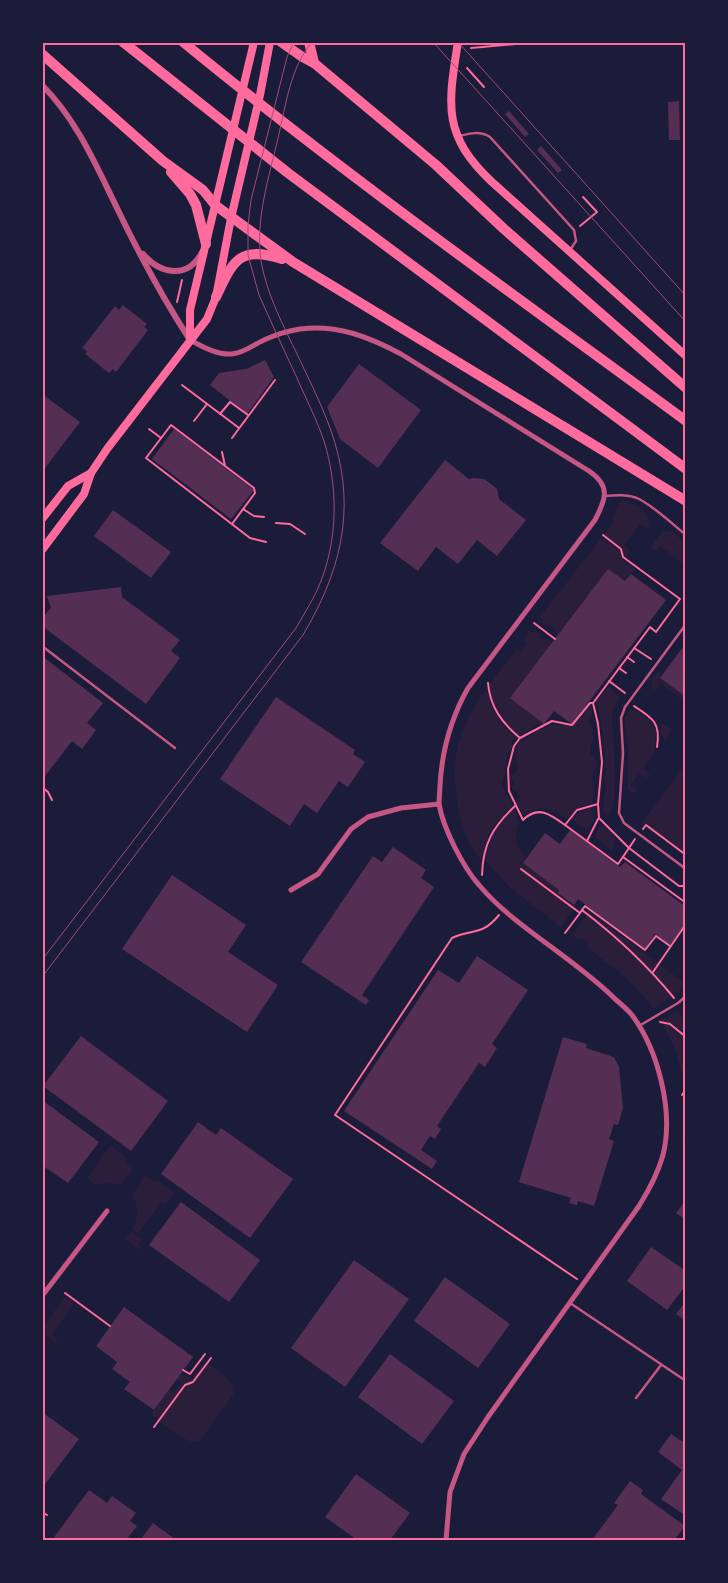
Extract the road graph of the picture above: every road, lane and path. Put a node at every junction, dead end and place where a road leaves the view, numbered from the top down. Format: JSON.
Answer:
{"nodes":[{"id":1,"x":123,"y":42,"type":"edge"},
{"id":2,"x":183,"y":42,"type":"edge"},
{"id":3,"x":254,"y":42,"type":"edge"},
{"id":4,"x":270,"y":42,"type":"edge"},
{"id":5,"x":281,"y":42,"type":"edge"},
{"id":6,"x":308,"y":42,"type":"edge"},
{"id":7,"x":458,"y":42,"type":"edge"},
{"id":8,"x":537,"y":42,"type":"edge"},
{"id":9,"x":470,"y":48,"type":"dead end"},
{"id":10,"x":42,"y":54,"type":"edge"},
{"id":11,"x":314,"y":63,"type":"junction"},
{"id":12,"x":467,"y":68,"type":"dead end"},
{"id":13,"x":42,"y":85,"type":"edge"},
{"id":14,"x":484,"y":87,"type":"dead end"},
{"id":15,"x":458,"y":136,"type":"junction"},
{"id":16,"x":163,"y":161,"type":"junction"},
{"id":17,"x":583,"y":197,"type":"dead end"},
{"id":18,"x":215,"y":205,"type":"junction"},
{"id":19,"x":231,"y":218,"type":"junction"},
{"id":20,"x":574,"y":230,"type":"junction"},
{"id":21,"x":134,"y":242,"type":"junction"},
{"id":22,"x":206,"y":244,"type":"junction"},
{"id":23,"x":569,"y":251,"type":"junction"},
{"id":24,"x":293,"y":262,"type":"junction"},
{"id":25,"x":183,"y":276,"type":"dead end"},
{"id":26,"x":216,"y":297,"type":"junction"},
{"id":27,"x":177,"y":303,"type":"dead end"},
{"id":28,"x":190,"y":340,"type":"junction"},
{"id":29,"x":686,"y":356,"type":"edge"},
{"id":30,"x":276,"y":380,"type":"dead end"},
{"id":31,"x":182,"y":385,"type":"dead end"},
{"id":32,"x":686,"y":388,"type":"edge"},
{"id":33,"x":207,"y":404,"type":"junction"},
{"id":34,"x":220,"y":414,"type":"junction"},
{"id":35,"x":248,"y":416,"type":"junction"},
{"id":36,"x":194,"y":420,"type":"dead end"},
{"id":37,"x":686,"y":421,"type":"edge"},
{"id":38,"x":239,"y":428,"type":"junction"},
{"id":39,"x":149,"y":429,"type":"dead end"},
{"id":40,"x":161,"y":438,"type":"junction"},
{"id":41,"x":232,"y":438,"type":"dead end"},
{"id":42,"x":222,"y":452,"type":"dead end"},
{"id":43,"x":225,"y":466,"type":"junction"},
{"id":44,"x":686,"y":469,"type":"edge"},
{"id":45,"x":91,"y":473,"type":"junction"},
{"id":46,"x":604,"y":496,"type":"junction"},
{"id":47,"x":686,"y":500,"type":"edge"},
{"id":48,"x":243,"y":509,"type":"junction"},
{"id":49,"x":264,"y":517,"type":"dead end"},
{"id":50,"x":42,"y":519,"type":"edge"},
{"id":51,"x":276,"y":523,"type":"dead end"},
{"id":52,"x":232,"y":524,"type":"junction"},
{"id":53,"x":305,"y":534,"type":"dead end"},
{"id":54,"x":603,"y":535,"type":"dead end"},
{"id":55,"x":686,"y":535,"type":"edge"},
{"id":56,"x":266,"y":542,"type":"dead end"},
{"id":57,"x":42,"y":550,"type":"edge"},
{"id":58,"x":534,"y":624,"type":"dead end"},
{"id":59,"x":686,"y":624,"type":"edge"},
{"id":60,"x":555,"y":639,"type":"dead end"},
{"id":61,"x":42,"y":646,"type":"edge"},
{"id":62,"x":627,"y":657,"type":"junction"},
{"id":63,"x":634,"y":662,"type":"dead end"},
{"id":64,"x":619,"y":668,"type":"junction"},
{"id":65,"x":626,"y":673,"type":"dead end"},
{"id":66,"x":609,"y":681,"type":"junction"},
{"id":67,"x":488,"y":683,"type":"dead end"},
{"id":68,"x":632,"y":698,"type":"junction"},
{"id":69,"x":593,"y":702,"type":"junction"},
{"id":70,"x":520,"y":738,"type":"junction"},
{"id":71,"x":657,"y":747,"type":"dead end"},
{"id":72,"x":175,"y":748,"type":"dead end"},
{"id":73,"x":42,"y":788,"type":"edge"},
{"id":74,"x":52,"y":800,"type":"dead end"},
{"id":75,"x":439,"y":804,"type":"junction"},
{"id":76,"x":598,"y":804,"type":"junction"},
{"id":77,"x":515,"y":806,"type":"junction"},
{"id":78,"x":599,"y":818,"type":"junction"},
{"id":79,"x":565,"y":825,"type":"junction"},
{"id":80,"x":639,"y":834,"type":"junction"},
{"id":81,"x":588,"y":842,"type":"junction"},
{"id":82,"x":629,"y":848,"type":"junction"},
{"id":83,"x":686,"y":855,"type":"edge"},
{"id":84,"x":623,"y":856,"type":"junction"},
{"id":85,"x":521,"y":869,"type":"dead end"},
{"id":86,"x":686,"y":869,"type":"edge"},
{"id":87,"x":686,"y":886,"type":"edge"},
{"id":88,"x":481,"y":887,"type":"junction"},
{"id":89,"x":291,"y":890,"type":"dead end"},
{"id":90,"x":686,"y":903,"type":"edge"},
{"id":91,"x":503,"y":910,"type":"junction"},
{"id":92,"x":581,"y":911,"type":"junction"},
{"id":93,"x":686,"y":924,"type":"edge"},
{"id":94,"x":565,"y":933,"type":"dead end"},
{"id":95,"x":670,"y":946,"type":"junction"},
{"id":96,"x":652,"y":972,"type":"junction"},
{"id":97,"x":686,"y":996,"type":"edge"},
{"id":98,"x":678,"y":1003,"type":"junction"},
{"id":99,"x":658,"y":1021,"type":"dead end"},
{"id":100,"x":638,"y":1026,"type":"junction"},
{"id":101,"x":686,"y":1037,"type":"edge"},
{"id":102,"x":686,"y":1089,"type":"edge"},
{"id":103,"x":682,"y":1094,"type":"dead end"},
{"id":104,"x":107,"y":1211,"type":"dead end"},
{"id":105,"x":584,"y":1284,"type":"junction"},
{"id":106,"x":65,"y":1293,"type":"dead end"},
{"id":107,"x":42,"y":1296,"type":"edge"},
{"id":108,"x":570,"y":1303,"type":"junction"},
{"id":109,"x":110,"y":1326,"type":"dead end"},
{"id":110,"x":205,"y":1354,"type":"dead end"},
{"id":111,"x":211,"y":1358,"type":"dead end"},
{"id":112,"x":661,"y":1365,"type":"junction"},
{"id":113,"x":184,"y":1370,"type":"dead end"},
{"id":114,"x":686,"y":1381,"type":"edge"},
{"id":115,"x":636,"y":1398,"type":"dead end"},
{"id":116,"x":154,"y":1427,"type":"dead end"},
{"id":117,"x":42,"y":1512,"type":"edge"},
{"id":118,"x":47,"y":1515,"type":"dead end"},
{"id":119,"x":446,"y":1540,"type":"edge"}],
"edges":[{"from":1,"to":44,"type":"highway"},
{"from":2,"to":37,"type":"highway"},
{"from":3,"to":18,"type":"main road"},
{"from":4,"to":19,"type":"main road"},
{"from":5,"to":11,"type":"highway"},
{"from":6,"to":11,"type":"highway"},
{"from":7,"to":15,"type":"main road"},
{"from":8,"to":9,"type":"path"},
{"from":10,"to":16,"type":"highway"},
{"from":11,"to":32,"type":"highway"},
{"from":12,"to":14,"type":"path"},
{"from":13,"to":21,"type":"street"},
{"from":15,"to":20,"type":"lane"},
{"from":15,"to":23,"type":"main road"},
{"from":16,"to":18,"type":"highway"},
{"from":16,"to":22,"type":"highway"},
{"from":17,"to":20,"type":"path"},
{"from":18,"to":19,"type":"highway"},
{"from":18,"to":22,"type":"main road"},
{"from":19,"to":24,"type":"highway"},
{"from":19,"to":26,"type":"main road"},
{"from":20,"to":23,"type":"lane"},
{"from":21,"to":22,"type":"street"},
{"from":21,"to":28,"type":"street"},
{"from":22,"to":28,"type":"main road"},
{"from":23,"to":29,"type":"main road"},
{"from":24,"to":26,"type":"highway"},
{"from":24,"to":47,"type":"highway"},
{"from":25,"to":27,"type":"path"},
{"from":26,"to":28,"type":"main road"},
{"from":28,"to":45,"type":"main road"},
{"from":28,"to":46,"type":"street"},
{"from":30,"to":35,"type":"path"},
{"from":31,"to":33,"type":"path"},
{"from":33,"to":34,"type":"path"},
{"from":33,"to":36,"type":"path"},
{"from":34,"to":35,"type":"path"},
{"from":34,"to":38,"type":"path"},
{"from":35,"to":38,"type":"path"},
{"from":38,"to":41,"type":"path"},
{"from":39,"to":40,"type":"path"},
{"from":40,"to":43,"type":"path"},
{"from":40,"to":52,"type":"path"},
{"from":42,"to":43,"type":"path"},
{"from":43,"to":48,"type":"path"},
{"from":45,"to":50,"type":"main road"},
{"from":45,"to":57,"type":"main road"},
{"from":46,"to":55,"type":"lane"},
{"from":46,"to":75,"type":"street"},
{"from":48,"to":49,"type":"path"},
{"from":48,"to":52,"type":"path"},
{"from":51,"to":53,"type":"path"},
{"from":52,"to":56,"type":"path"},
{"from":54,"to":62,"type":"path"},
{"from":58,"to":60,"type":"path"},
{"from":59,"to":68,"type":"lane"},
{"from":61,"to":72,"type":"lane"},
{"from":62,"to":63,"type":"path"},
{"from":62,"to":64,"type":"path"},
{"from":64,"to":65,"type":"path"},
{"from":64,"to":66,"type":"path"},
{"from":66,"to":68,"type":"path"},
{"from":66,"to":69,"type":"path"},
{"from":67,"to":70,"type":"path"},
{"from":68,"to":71,"type":"path"},
{"from":68,"to":80,"type":"lane"},
{"from":69,"to":70,"type":"path"},
{"from":69,"to":76,"type":"path"},
{"from":70,"to":77,"type":"path"},
{"from":73,"to":74,"type":"path"},
{"from":75,"to":88,"type":"street"},
{"from":75,"to":89,"type":"street"},
{"from":76,"to":78,"type":"path"},
{"from":76,"to":79,"type":"path"},
{"from":77,"to":79,"type":"path"},
{"from":77,"to":88,"type":"path"},
{"from":78,"to":81,"type":"path"},
{"from":78,"to":82,"type":"path"},
{"from":79,"to":81,"type":"path"},
{"from":80,"to":82,"type":"path"},
{"from":80,"to":83,"type":"path"},
{"from":80,"to":86,"type":"lane"},
{"from":81,"to":84,"type":"path"},
{"from":82,"to":84,"type":"path"},
{"from":82,"to":87,"type":"path"},
{"from":84,"to":90,"type":"path"},
{"from":85,"to":92,"type":"path"},
{"from":88,"to":91,"type":"street"},
{"from":91,"to":100,"type":"street"},
{"from":91,"to":105,"type":"path"},
{"from":92,"to":94,"type":"path"},
{"from":92,"to":95,"type":"path"},
{"from":92,"to":96,"type":"path"},
{"from":93,"to":95,"type":"path"},
{"from":95,"to":96,"type":"path"},
{"from":96,"to":98,"type":"path"},
{"from":97,"to":98,"type":"lane"},
{"from":98,"to":100,"type":"lane"},
{"from":99,"to":101,"type":"path"},
{"from":100,"to":105,"type":"street"},
{"from":102,"to":103,"type":"path"},
{"from":104,"to":107,"type":"street"},
{"from":105,"to":108,"type":"street"},
{"from":106,"to":109,"type":"path"},
{"from":108,"to":112,"type":"lane"},
{"from":108,"to":119,"type":"street"},
{"from":110,"to":113,"type":"path"},
{"from":111,"to":116,"type":"path"},
{"from":112,"to":114,"type":"lane"},
{"from":112,"to":115,"type":"lane"},
{"from":117,"to":118,"type":"path"}]}
